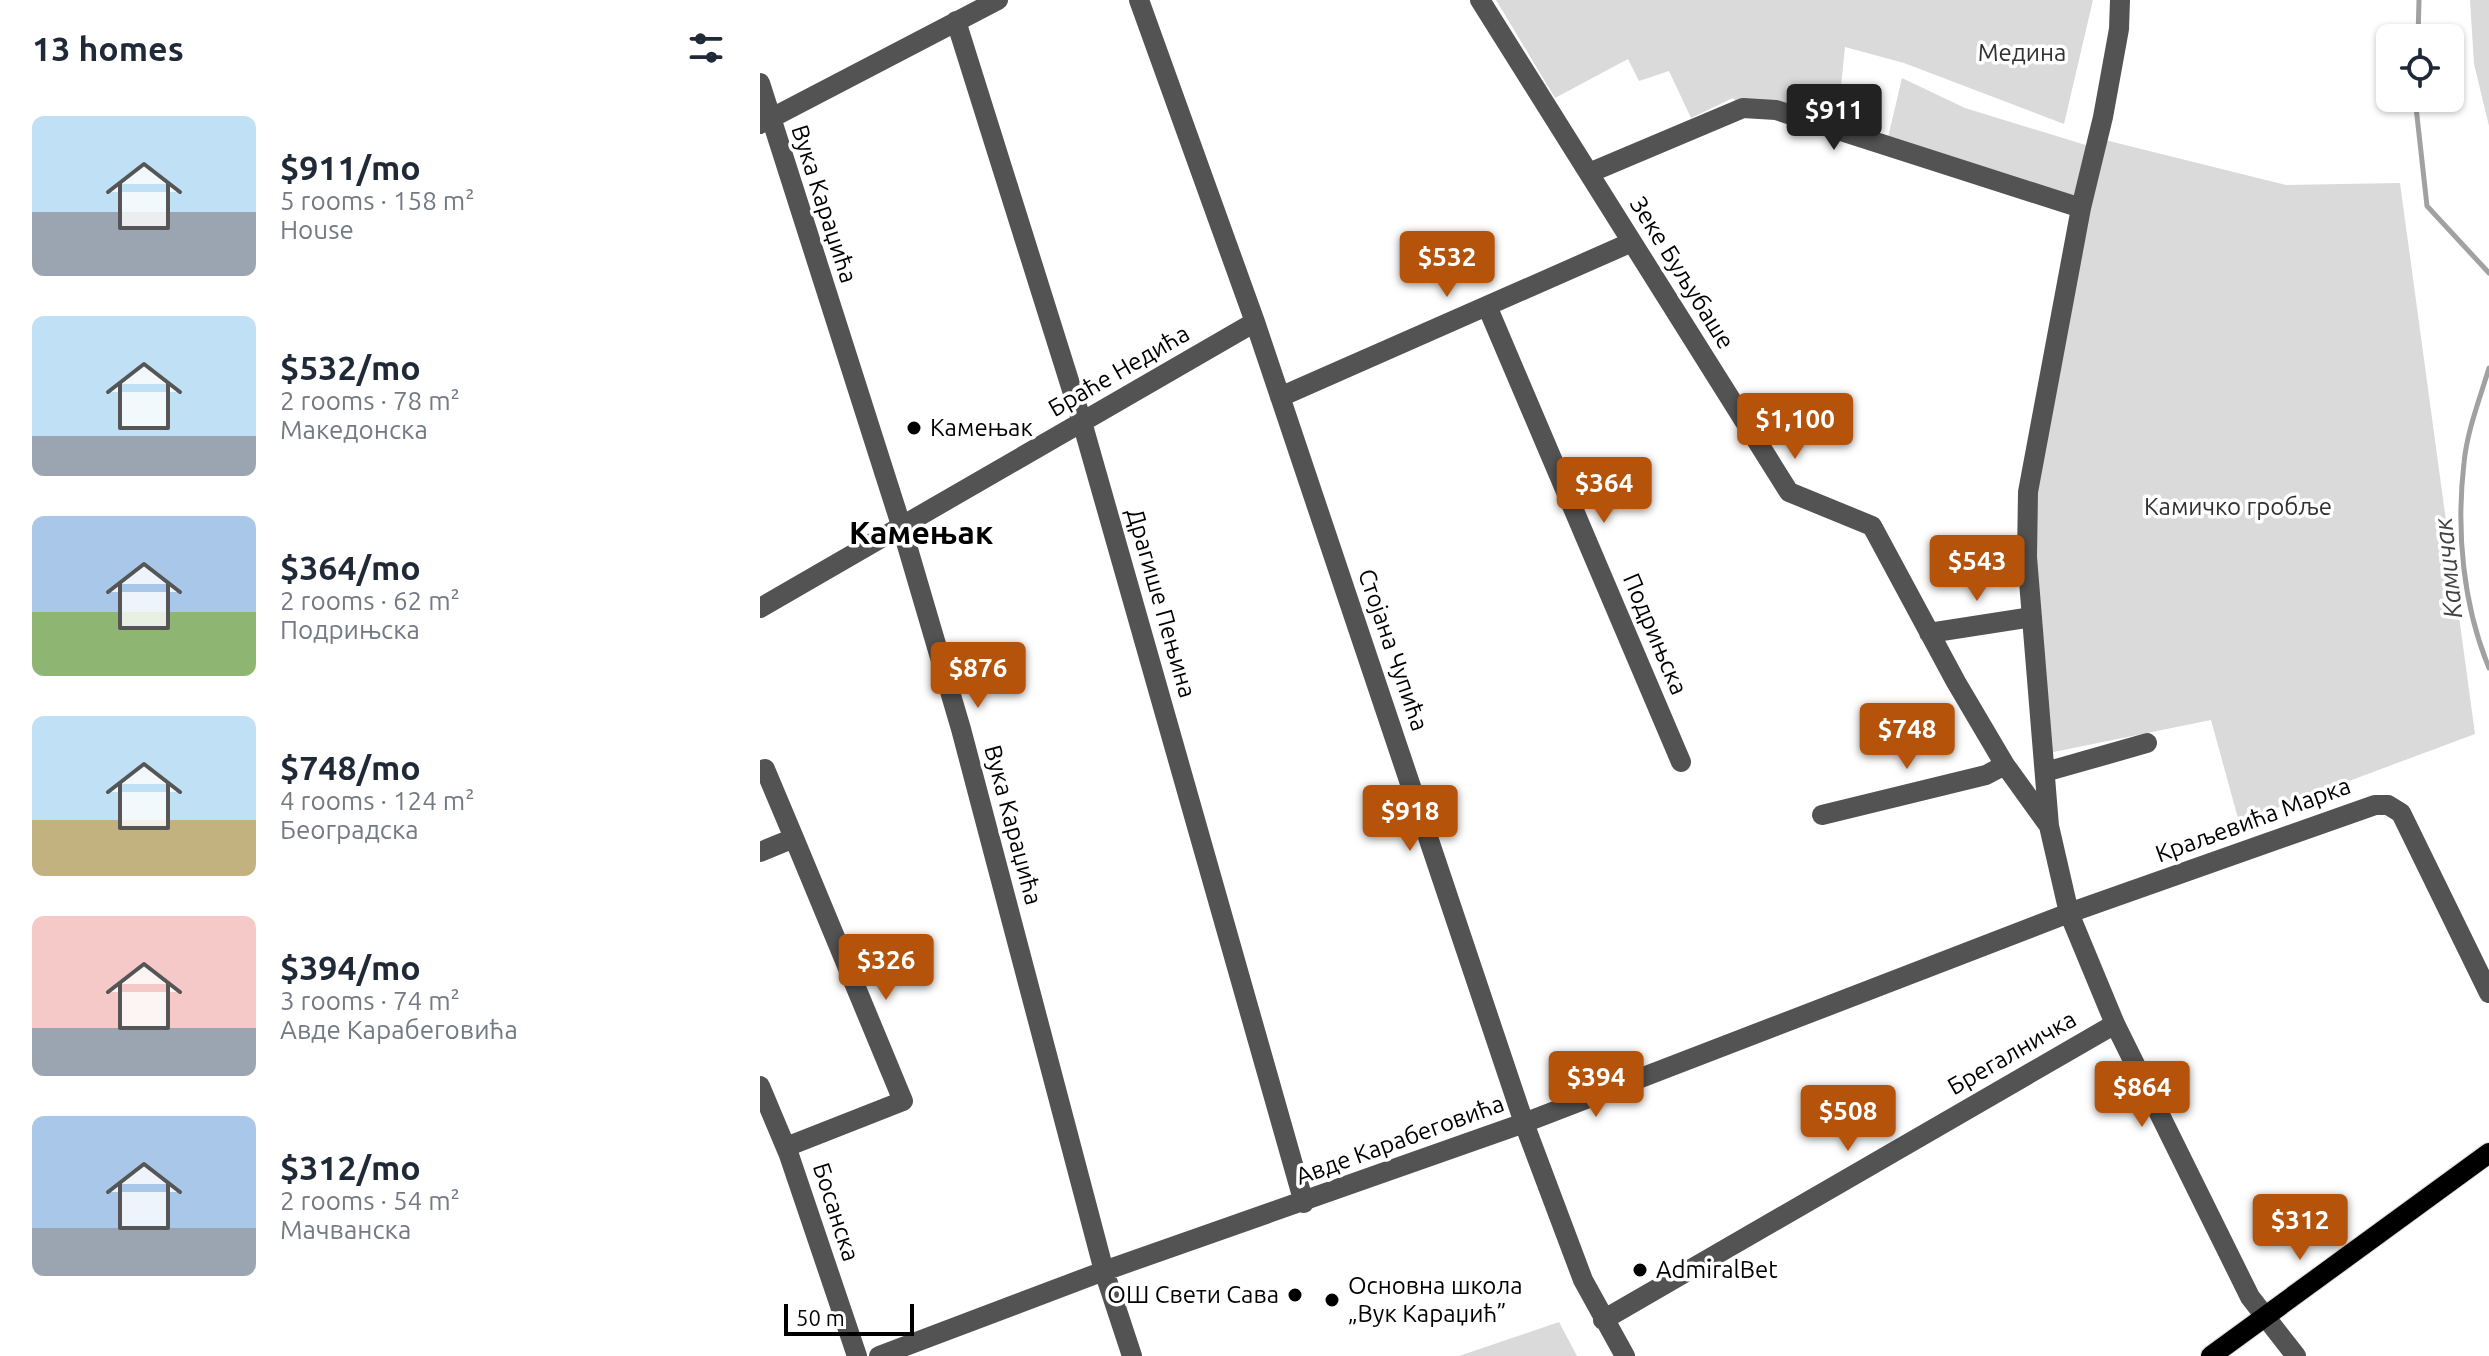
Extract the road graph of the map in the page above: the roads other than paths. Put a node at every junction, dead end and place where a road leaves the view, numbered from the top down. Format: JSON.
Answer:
{"nodes":[{"id":1,"x":998,"y":0,"type":"edge"},
{"id":2,"x":1139,"y":0,"type":"edge"},
{"id":3,"x":1480,"y":0,"type":"edge"},
{"id":4,"x":2120,"y":0,"type":"edge"},
{"id":5,"x":956,"y":21,"type":"junction"},
{"id":6,"x":760,"y":83,"type":"edge"},
{"id":7,"x":765,"y":121,"type":"edge"},
{"id":8,"x":1589,"y":173,"type":"junction"},
{"id":9,"x":2081,"y":208,"type":"junction"},
{"id":10,"x":1632,"y":242,"type":"junction"},
{"id":11,"x":1487,"y":306,"type":"junction"},
{"id":12,"x":1255,"y":322,"type":"junction"},
{"id":13,"x":1280,"y":397,"type":"junction"},
{"id":14,"x":1082,"y":422,"type":"junction"},
{"id":15,"x":901,"y":525,"type":"junction"},
{"id":16,"x":760,"y":608,"type":"edge"},
{"id":17,"x":2032,"y":617,"type":"junction"},
{"id":18,"x":1929,"y":633,"type":"junction"},
{"id":19,"x":2147,"y":743,"type":"dead end"},
{"id":20,"x":1681,"y":762,"type":"dead end"},
{"id":21,"x":2005,"y":765,"type":"junction"},
{"id":22,"x":765,"y":769,"type":"dead end"},
{"id":23,"x":2045,"y":772,"type":"junction"},
{"id":24,"x":1822,"y":815,"type":"dead end"},
{"id":25,"x":2049,"y":826,"type":"junction"},
{"id":26,"x":794,"y":838,"type":"junction"},
{"id":27,"x":760,"y":852,"type":"edge"},
{"id":28,"x":2069,"y":913,"type":"junction"},
{"id":29,"x":2489,"y":993,"type":"edge"},
{"id":30,"x":2115,"y":1024,"type":"junction"},
{"id":31,"x":760,"y":1086,"type":"edge"},
{"id":32,"x":1524,"y":1123,"type":"junction"},
{"id":33,"x":786,"y":1147,"type":"junction"},
{"id":34,"x":2489,"y":1153,"type":"edge"},
{"id":35,"x":1304,"y":1203,"type":"junction"},
{"id":36,"x":1104,"y":1271,"type":"junction"},
{"id":37,"x":2265,"y":1315,"type":"junction"},
{"id":38,"x":1603,"y":1320,"type":"junction"},
{"id":39,"x":857,"y":1356,"type":"edge"},
{"id":40,"x":879,"y":1356,"type":"edge"},
{"id":41,"x":1132,"y":1356,"type":"edge"},
{"id":42,"x":1625,"y":1356,"type":"edge"},
{"id":43,"x":2211,"y":1356,"type":"edge"},
{"id":44,"x":2296,"y":1356,"type":"edge"}],
"edges":[{"from":1,"to":5,"type":"street"},
{"from":2,"to":12,"type":"street","name":"Стојана Чупића"},
{"from":3,"to":8,"type":"street","name":"Зеке Буљубаше"},
{"from":4,"to":9,"type":"street"},
{"from":5,"to":7,"type":"street"},
{"from":5,"to":14,"type":"street","name":"Драгише Пењина"},
{"from":6,"to":7,"type":"street","name":"Вука Караџића"},
{"from":7,"to":15,"type":"street","name":"Вука Караџића"},
{"from":8,"to":9,"type":"street"},
{"from":8,"to":10,"type":"street","name":"Зеке Буљубаше"},
{"from":9,"to":17,"type":"street"},
{"from":10,"to":11,"type":"street"},
{"from":10,"to":18,"type":"street","name":"Зеке Буљубаше"},
{"from":11,"to":13,"type":"street"},
{"from":11,"to":20,"type":"street","name":"Подрињска"},
{"from":12,"to":13,"type":"street","name":"Стојана Чупића"},
{"from":12,"to":14,"type":"street","name":"Браће Недића"},
{"from":13,"to":32,"type":"street","name":"Стојана Чупића"},
{"from":14,"to":15,"type":"street","name":"Браће Недића"},
{"from":14,"to":35,"type":"street","name":"Драгише Пењина"},
{"from":15,"to":16,"type":"street","name":"Браће Недића"},
{"from":15,"to":36,"type":"street","name":"Вука Караџића"},
{"from":17,"to":18,"type":"street"},
{"from":17,"to":23,"type":"street"},
{"from":18,"to":21,"type":"street","name":"Зеке Буљубаше"},
{"from":19,"to":23,"type":"street"},
{"from":21,"to":24,"type":"street"},
{"from":21,"to":25,"type":"street","name":"Зеке Буљубаше"},
{"from":22,"to":26,"type":"street"},
{"from":23,"to":25,"type":"street"},
{"from":25,"to":28,"type":"street","name":"Зеке Буљубаше"},
{"from":26,"to":27,"type":"street"},
{"from":26,"to":33,"type":"street"},
{"from":28,"to":29,"type":"street","name":"Краљевића Марка"},
{"from":28,"to":30,"type":"street","name":"Зеке Буљубаше"},
{"from":28,"to":32,"type":"street","name":"Авде Карабеговића"},
{"from":30,"to":37,"type":"street","name":"Зеке Буљубаше"},
{"from":30,"to":38,"type":"street","name":"Брегалничка"},
{"from":31,"to":33,"type":"street","name":"Босанска"},
{"from":32,"to":35,"type":"street","name":"Авде Карабеговића"},
{"from":32,"to":38,"type":"street","name":"Стојана Чупића"},
{"from":33,"to":39,"type":"street","name":"Босанска"},
{"from":34,"to":37,"type":"main road"},
{"from":35,"to":36,"type":"street","name":"Авде Карабеговића"},
{"from":36,"to":40,"type":"street","name":"Авде Карабеговића"},
{"from":36,"to":41,"type":"street","name":"Вука Караџића"},
{"from":37,"to":43,"type":"main road"},
{"from":37,"to":44,"type":"street","name":"Зеке Буљубаше"},
{"from":38,"to":42,"type":"street","name":"Стојана Чупића"}]}
